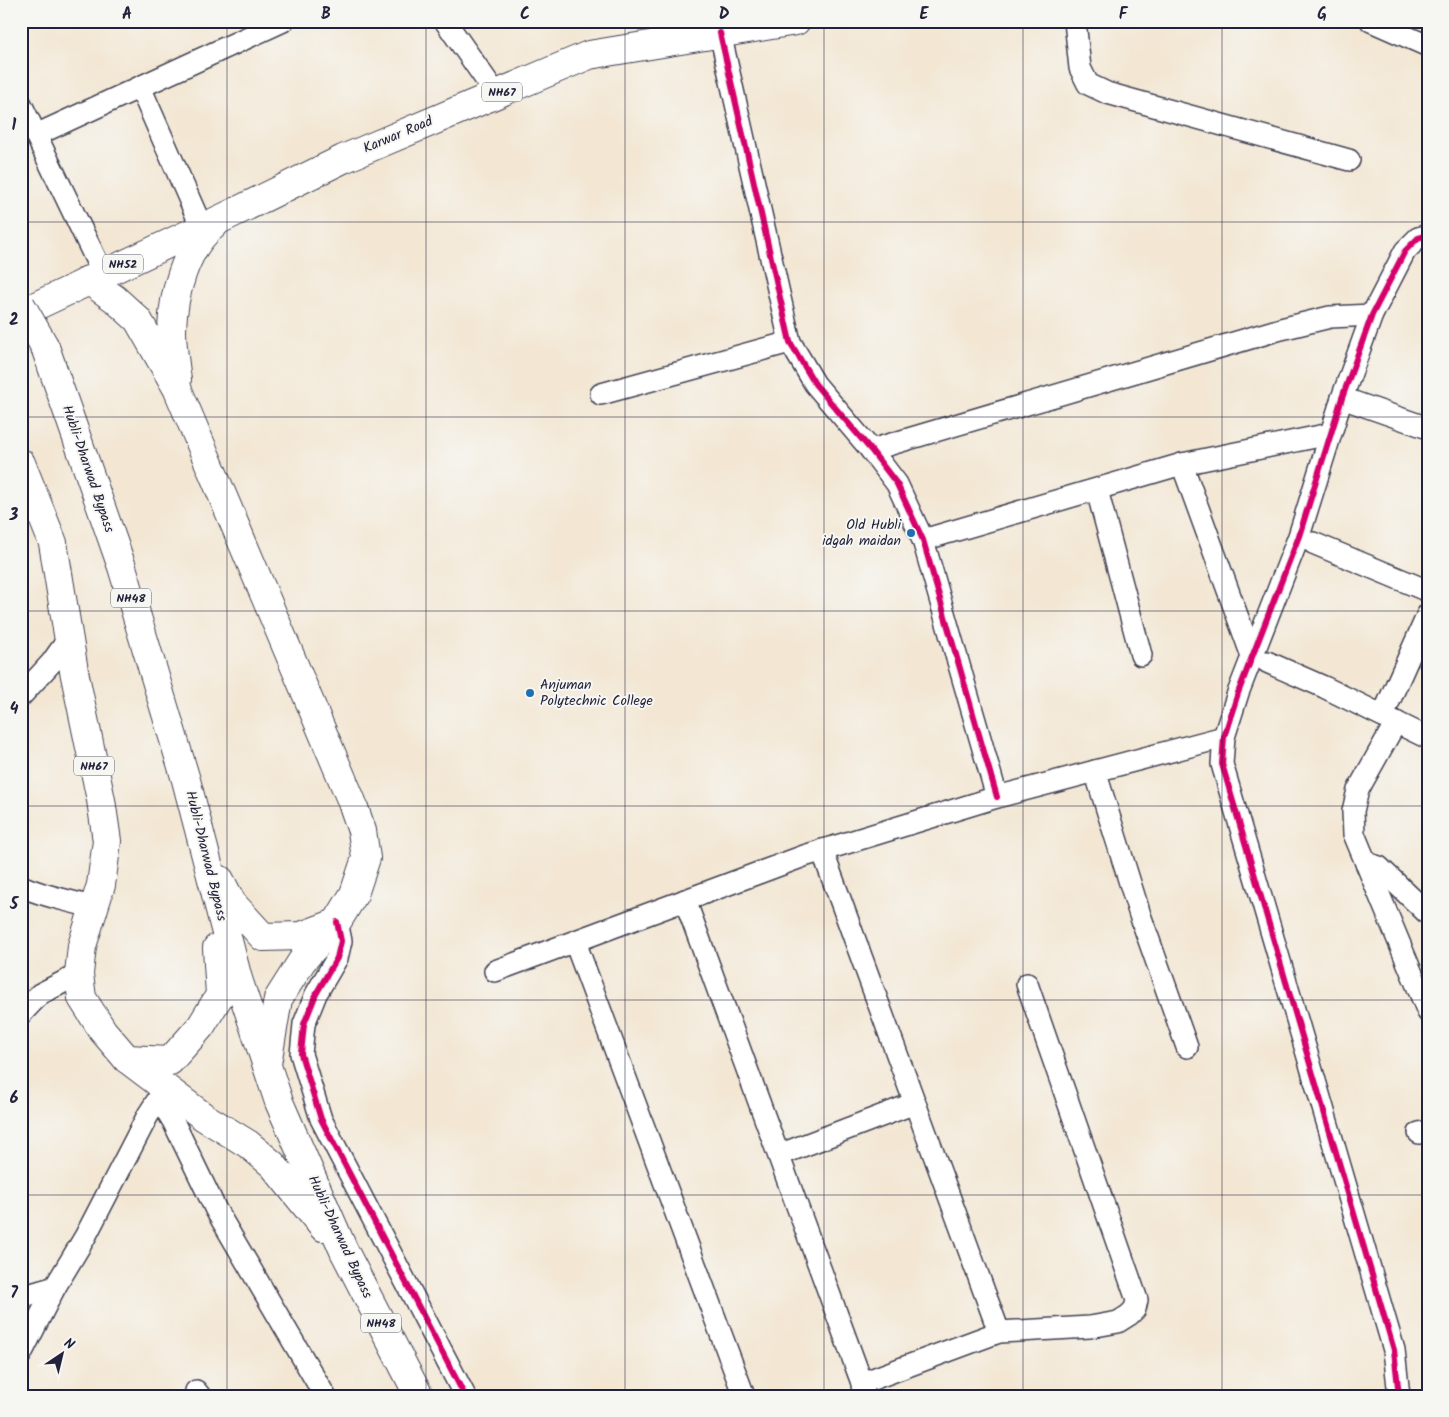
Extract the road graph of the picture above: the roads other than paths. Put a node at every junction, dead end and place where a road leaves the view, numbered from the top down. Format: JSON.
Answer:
{"nodes":[{"id":1,"x":283,"y":21,"type":"edge"},
{"id":2,"x":445,"y":21,"type":"edge"},
{"id":3,"x":796,"y":21,"type":"edge"},
{"id":4,"x":1075,"y":21,"type":"edge"},
{"id":5,"x":1371,"y":21,"type":"edge"},
{"id":6,"x":248,"y":28,"type":"edge"},
{"id":7,"x":720,"y":33,"type":"junction"},
{"id":8,"x":1428,"y":46,"type":"edge"},
{"id":9,"x":140,"y":87,"type":"junction"},
{"id":10,"x":496,"y":94,"type":"junction"},
{"id":11,"x":21,"y":104,"type":"edge"},
{"id":12,"x":36,"y":135,"type":"junction"},
{"id":13,"x":1349,"y":160,"type":"dead end"},
{"id":14,"x":213,"y":222,"type":"junction"},
{"id":15,"x":1428,"y":235,"type":"edge"},
{"id":16,"x":96,"y":277,"type":"junction"},
{"id":17,"x":21,"y":305,"type":"edge"},
{"id":18,"x":21,"y":313,"type":"edge"},
{"id":19,"x":1372,"y":315,"type":"junction"},
{"id":20,"x":790,"y":342,"type":"junction"},
{"id":21,"x":177,"y":388,"type":"junction"},
{"id":22,"x":601,"y":394,"type":"dead end"},
{"id":23,"x":1342,"y":398,"type":"junction"},
{"id":24,"x":1428,"y":428,"type":"edge"},
{"id":25,"x":1330,"y":434,"type":"junction"},
{"id":26,"x":858,"y":435,"type":"junction"},
{"id":27,"x":21,"y":463,"type":"edge"},
{"id":28,"x":1182,"y":464,"type":"junction"},
{"id":29,"x":1097,"y":490,"type":"junction"},
{"id":30,"x":923,"y":540,"type":"junction"},
{"id":31,"x":1313,"y":543,"type":"dead end"},
{"id":32,"x":1428,"y":591,"type":"edge"},
{"id":33,"x":1428,"y":614,"type":"edge"},
{"id":34,"x":69,"y":638,"type":"junction"},
{"id":35,"x":1141,"y":655,"type":"dead end"},
{"id":36,"x":1260,"y":660,"type":"junction"},
{"id":37,"x":21,"y":696,"type":"edge"},
{"id":38,"x":1389,"y":719,"type":"junction"},
{"id":39,"x":1224,"y":737,"type":"junction"},
{"id":40,"x":1428,"y":738,"type":"edge"},
{"id":41,"x":1095,"y":771,"type":"junction"},
{"id":42,"x":997,"y":797,"type":"junction"},
{"id":43,"x":822,"y":850,"type":"junction"},
{"id":44,"x":205,"y":853,"type":"junction"},
{"id":45,"x":1366,"y":863,"type":"junction"},
{"id":46,"x":21,"y":886,"type":"edge"},
{"id":47,"x":685,"y":900,"type":"junction"},
{"id":48,"x":94,"y":908,"type":"junction"},
{"id":49,"x":1428,"y":914,"type":"edge"},
{"id":50,"x":337,"y":922,"type":"junction"},
{"id":51,"x":574,"y":942,"type":"junction"},
{"id":52,"x":496,"y":971,"type":"dead end"},
{"id":53,"x":79,"y":974,"type":"junction"},
{"id":54,"x":1027,"y":984,"type":"dead end"},
{"id":55,"x":1428,"y":1012,"type":"edge"},
{"id":56,"x":21,"y":1014,"type":"edge"},
{"id":57,"x":1186,"y":1047,"type":"dead end"},
{"id":58,"x":127,"y":1059,"type":"junction"},
{"id":59,"x":267,"y":1067,"type":"junction"},
{"id":60,"x":160,"y":1091,"type":"junction"},
{"id":61,"x":914,"y":1103,"type":"junction"},
{"id":62,"x":779,"y":1155,"type":"junction"},
{"id":63,"x":344,"y":1251,"type":"junction"},
{"id":64,"x":54,"y":1287,"type":"junction"},
{"id":65,"x":21,"y":1297,"type":"edge"},
{"id":66,"x":999,"y":1332,"type":"junction"},
{"id":67,"x":21,"y":1354,"type":"edge"},
{"id":68,"x":863,"y":1389,"type":"edge"},
{"id":69,"x":325,"y":1396,"type":"edge"},
{"id":70,"x":418,"y":1396,"type":"edge"},
{"id":71,"x":465,"y":1396,"type":"edge"},
{"id":72,"x":744,"y":1396,"type":"edge"},
{"id":73,"x":1399,"y":1396,"type":"edge"}],
"edges":[{"from":1,"to":6,"type":"street"},
{"from":2,"to":10,"type":"street"},
{"from":3,"to":7,"type":"highway","name":"Karwar Road","number":"NH67"},
{"from":4,"to":13,"type":"street"},
{"from":5,"to":8,"type":"street"},
{"from":6,"to":9,"type":"street"},
{"from":7,"to":10,"type":"highway","name":"Karwar Road","number":"NH67"},
{"from":7,"to":20,"type":"street"},
{"from":9,"to":12,"type":"street"},
{"from":9,"to":14,"type":"street"},
{"from":10,"to":14,"type":"highway","name":"Karwar Road","number":"NH67"},
{"from":11,"to":12,"type":"street"},
{"from":12,"to":16,"type":"street"},
{"from":14,"to":16,"type":"highway","name":"Karwar Road","number":"NH52"},
{"from":14,"to":21,"type":"highway","number":"NH67"},
{"from":15,"to":19,"type":"street"},
{"from":16,"to":18,"type":"highway","name":"Karwar Road","number":"NH52"},
{"from":16,"to":21,"type":"highway"},
{"from":17,"to":44,"type":"highway","name":"Hubli-Dharwad Bypass","number":"NH48","bridge":true},
{"from":19,"to":23,"type":"street"},
{"from":19,"to":26,"type":"street"},
{"from":20,"to":22,"type":"street"},
{"from":20,"to":26,"type":"street"},
{"from":21,"to":50,"type":"highway","number":"NH67"},
{"from":23,"to":24,"type":"street"},
{"from":23,"to":25,"type":"street"},
{"from":25,"to":28,"type":"street"},
{"from":25,"to":36,"type":"street"},
{"from":26,"to":30,"type":"street"},
{"from":27,"to":34,"type":"highway","number":"NH67"},
{"from":28,"to":29,"type":"street"},
{"from":28,"to":36,"type":"street"},
{"from":29,"to":30,"type":"street"},
{"from":29,"to":35,"type":"street"},
{"from":30,"to":42,"type":"street"},
{"from":31,"to":32,"type":"street"},
{"from":33,"to":38,"type":"street"},
{"from":34,"to":37,"type":"street"},
{"from":34,"to":48,"type":"highway","number":"NH67"},
{"from":36,"to":38,"type":"street"},
{"from":36,"to":39,"type":"street"},
{"from":38,"to":40,"type":"street"},
{"from":38,"to":45,"type":"street"},
{"from":39,"to":41,"type":"street"},
{"from":39,"to":73,"type":"street"},
{"from":41,"to":42,"type":"street"},
{"from":41,"to":57,"type":"street"},
{"from":42,"to":43,"type":"street"},
{"from":43,"to":47,"type":"street"},
{"from":43,"to":61,"type":"street"},
{"from":44,"to":50,"type":"highway"},
{"from":44,"to":58,"type":"highway"},
{"from":44,"to":59,"type":"highway","name":"Hubli-Dharwad Bypass","number":"NH48"},
{"from":45,"to":49,"type":"street"},
{"from":45,"to":55,"type":"street"},
{"from":46,"to":48,"type":"street"},
{"from":47,"to":51,"type":"street"},
{"from":47,"to":62,"type":"street"},
{"from":48,"to":53,"type":"highway","number":"NH67"},
{"from":50,"to":59,"type":"highway"},
{"from":50,"to":71,"type":"street"},
{"from":51,"to":52,"type":"street"},
{"from":51,"to":72,"type":"street"},
{"from":53,"to":56,"type":"street"},
{"from":53,"to":58,"type":"highway","number":"NH67"},
{"from":54,"to":66,"type":"street"},
{"from":58,"to":60,"type":"highway"},
{"from":59,"to":63,"type":"highway","name":"Hubli-Dharwad Bypass","number":"NH48"},
{"from":60,"to":63,"type":"highway"},
{"from":60,"to":64,"type":"street"},
{"from":60,"to":69,"type":"street"},
{"from":61,"to":62,"type":"street"},
{"from":61,"to":66,"type":"street"},
{"from":62,"to":68,"type":"street"},
{"from":63,"to":70,"type":"highway","name":"Hubli-Dharwad Bypass","number":"NH48"},
{"from":64,"to":65,"type":"street"},
{"from":64,"to":67,"type":"street"},
{"from":66,"to":68,"type":"street"}]}
